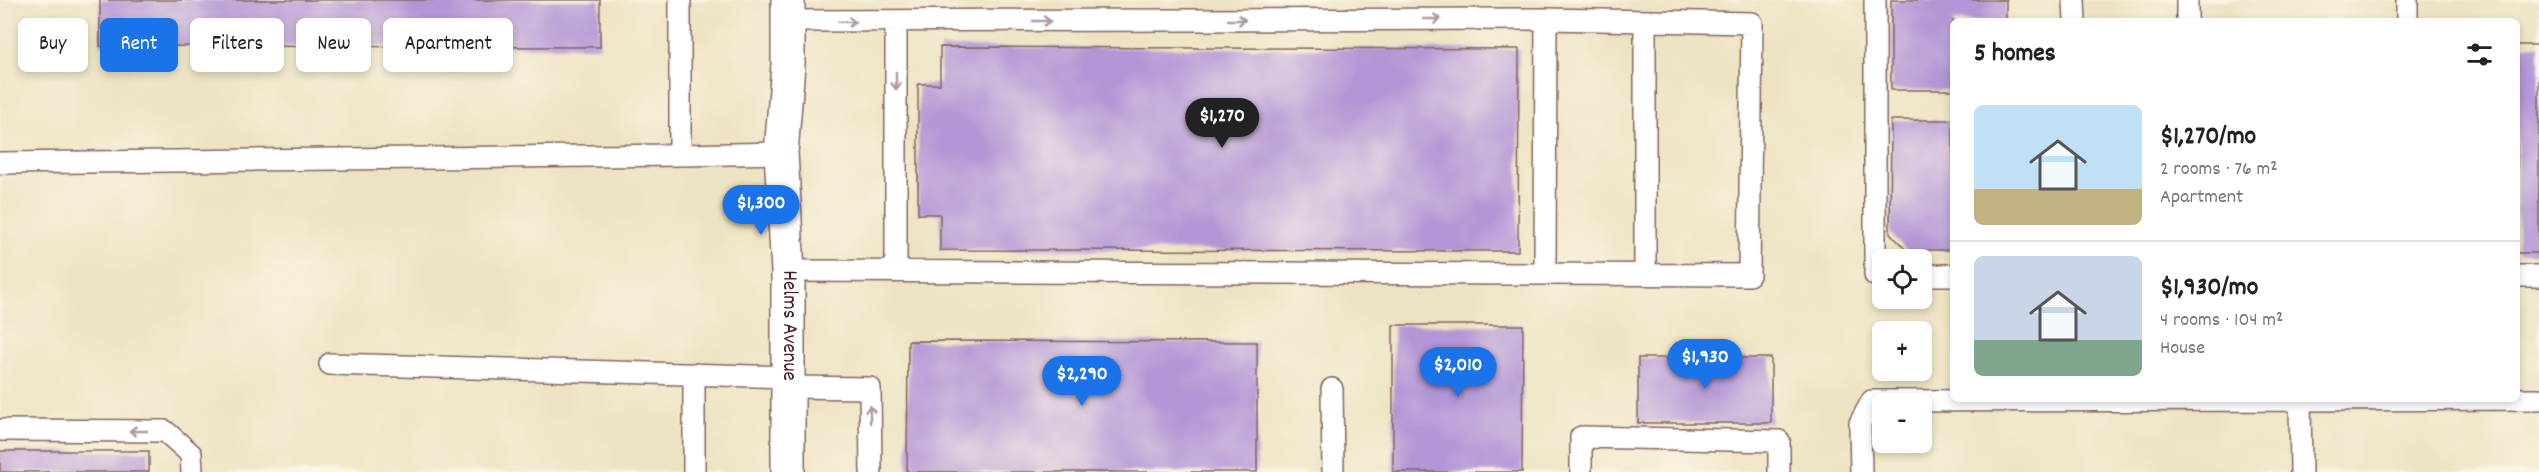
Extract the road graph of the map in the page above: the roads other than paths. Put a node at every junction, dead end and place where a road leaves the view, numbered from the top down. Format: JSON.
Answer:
{"nodes":[{"id":1,"x":680,"y":0,"type":"edge"},
{"id":2,"x":1875,"y":0,"type":"edge"},
{"id":3,"x":2074,"y":0,"type":"edge"},
{"id":4,"x":2187,"y":0,"type":"edge"},
{"id":5,"x":2407,"y":0,"type":"edge"},
{"id":6,"x":788,"y":11,"type":"edge"},
{"id":7,"x":2075,"y":18,"type":"edge"},
{"id":8,"x":2187,"y":18,"type":"edge"},
{"id":9,"x":2407,"y":18,"type":"edge"},
{"id":10,"x":1546,"y":19,"type":"junction"},
{"id":11,"x":1645,"y":21,"type":"junction"},
{"id":12,"x":896,"y":22,"type":"junction"},
{"id":13,"x":781,"y":153,"type":"junction"},
{"id":14,"x":680,"y":155,"type":"junction"},
{"id":15,"x":0,"y":163,"type":"edge"},
{"id":16,"x":1875,"y":249,"type":"edge"},
{"id":17,"x":788,"y":271,"type":"junction"},
{"id":18,"x":896,"y":271,"type":"junction"},
{"id":19,"x":1545,"y":274,"type":"junction"},
{"id":20,"x":1645,"y":274,"type":"junction"},
{"id":21,"x":1932,"y":275,"type":"edge"},
{"id":22,"x":1950,"y":275,"type":"edge"},
{"id":23,"x":2520,"y":276,"type":"edge"},
{"id":24,"x":2539,"y":276,"type":"edge"},
{"id":25,"x":330,"y":364,"type":"dead end"},
{"id":26,"x":694,"y":374,"type":"junction"},
{"id":27,"x":788,"y":382,"type":"junction"},
{"id":28,"x":1332,"y":389,"type":"dead end"},
{"id":29,"x":2520,"y":399,"type":"edge"},
{"id":30,"x":2539,"y":399,"type":"edge"},
{"id":31,"x":1950,"y":401,"type":"edge"},
{"id":32,"x":2300,"y":402,"type":"edge"},
{"id":33,"x":0,"y":430,"type":"edge"},
{"id":34,"x":192,"y":472,"type":"edge"},
{"id":35,"x":694,"y":472,"type":"edge"},
{"id":36,"x":788,"y":472,"type":"edge"},
{"id":37,"x":871,"y":472,"type":"edge"},
{"id":38,"x":1333,"y":472,"type":"edge"},
{"id":39,"x":1581,"y":472,"type":"edge"},
{"id":40,"x":1779,"y":472,"type":"edge"},
{"id":41,"x":1861,"y":472,"type":"edge"},
{"id":42,"x":2301,"y":472,"type":"edge"}],
"edges":[{"from":1,"to":14,"type":"lane"},
{"from":2,"to":16,"type":"lane"},
{"from":3,"to":7,"type":"lane"},
{"from":4,"to":8,"type":"lane"},
{"from":5,"to":9,"type":"lane"},
{"from":6,"to":12,"type":"lane","one_way":true},
{"from":6,"to":13,"type":"street","name":"Helms Avenue"},
{"from":10,"to":11,"type":"lane"},
{"from":12,"to":10,"type":"lane","one_way":true},
{"from":10,"to":19,"type":"lane"},
{"from":11,"to":20,"type":"lane"},
{"from":11,"to":20,"type":"lane"},
{"from":12,"to":18,"type":"lane","one_way":true},
{"from":13,"to":14,"type":"lane"},
{"from":13,"to":17,"type":"street","name":"Helms Avenue"},
{"from":14,"to":15,"type":"lane"},
{"from":17,"to":18,"type":"lane"},
{"from":17,"to":27,"type":"street","name":"Helms Avenue"},
{"from":18,"to":19,"type":"lane"},
{"from":19,"to":20,"type":"lane"},
{"from":21,"to":22,"type":"lane"},
{"from":23,"to":24,"type":"lane"},
{"from":25,"to":26,"type":"lane"},
{"from":26,"to":27,"type":"lane"},
{"from":26,"to":35,"type":"lane"},
{"from":27,"to":36,"type":"street","name":"Helms Avenue"},
{"from":37,"to":27,"type":"lane","one_way":true},
{"from":28,"to":38,"type":"lane"},
{"from":29,"to":30,"type":"lane"},
{"from":31,"to":41,"type":"lane"},
{"from":32,"to":42,"type":"lane"},
{"from":34,"to":33,"type":"lane","one_way":true},
{"from":39,"to":40,"type":"lane"}]}
